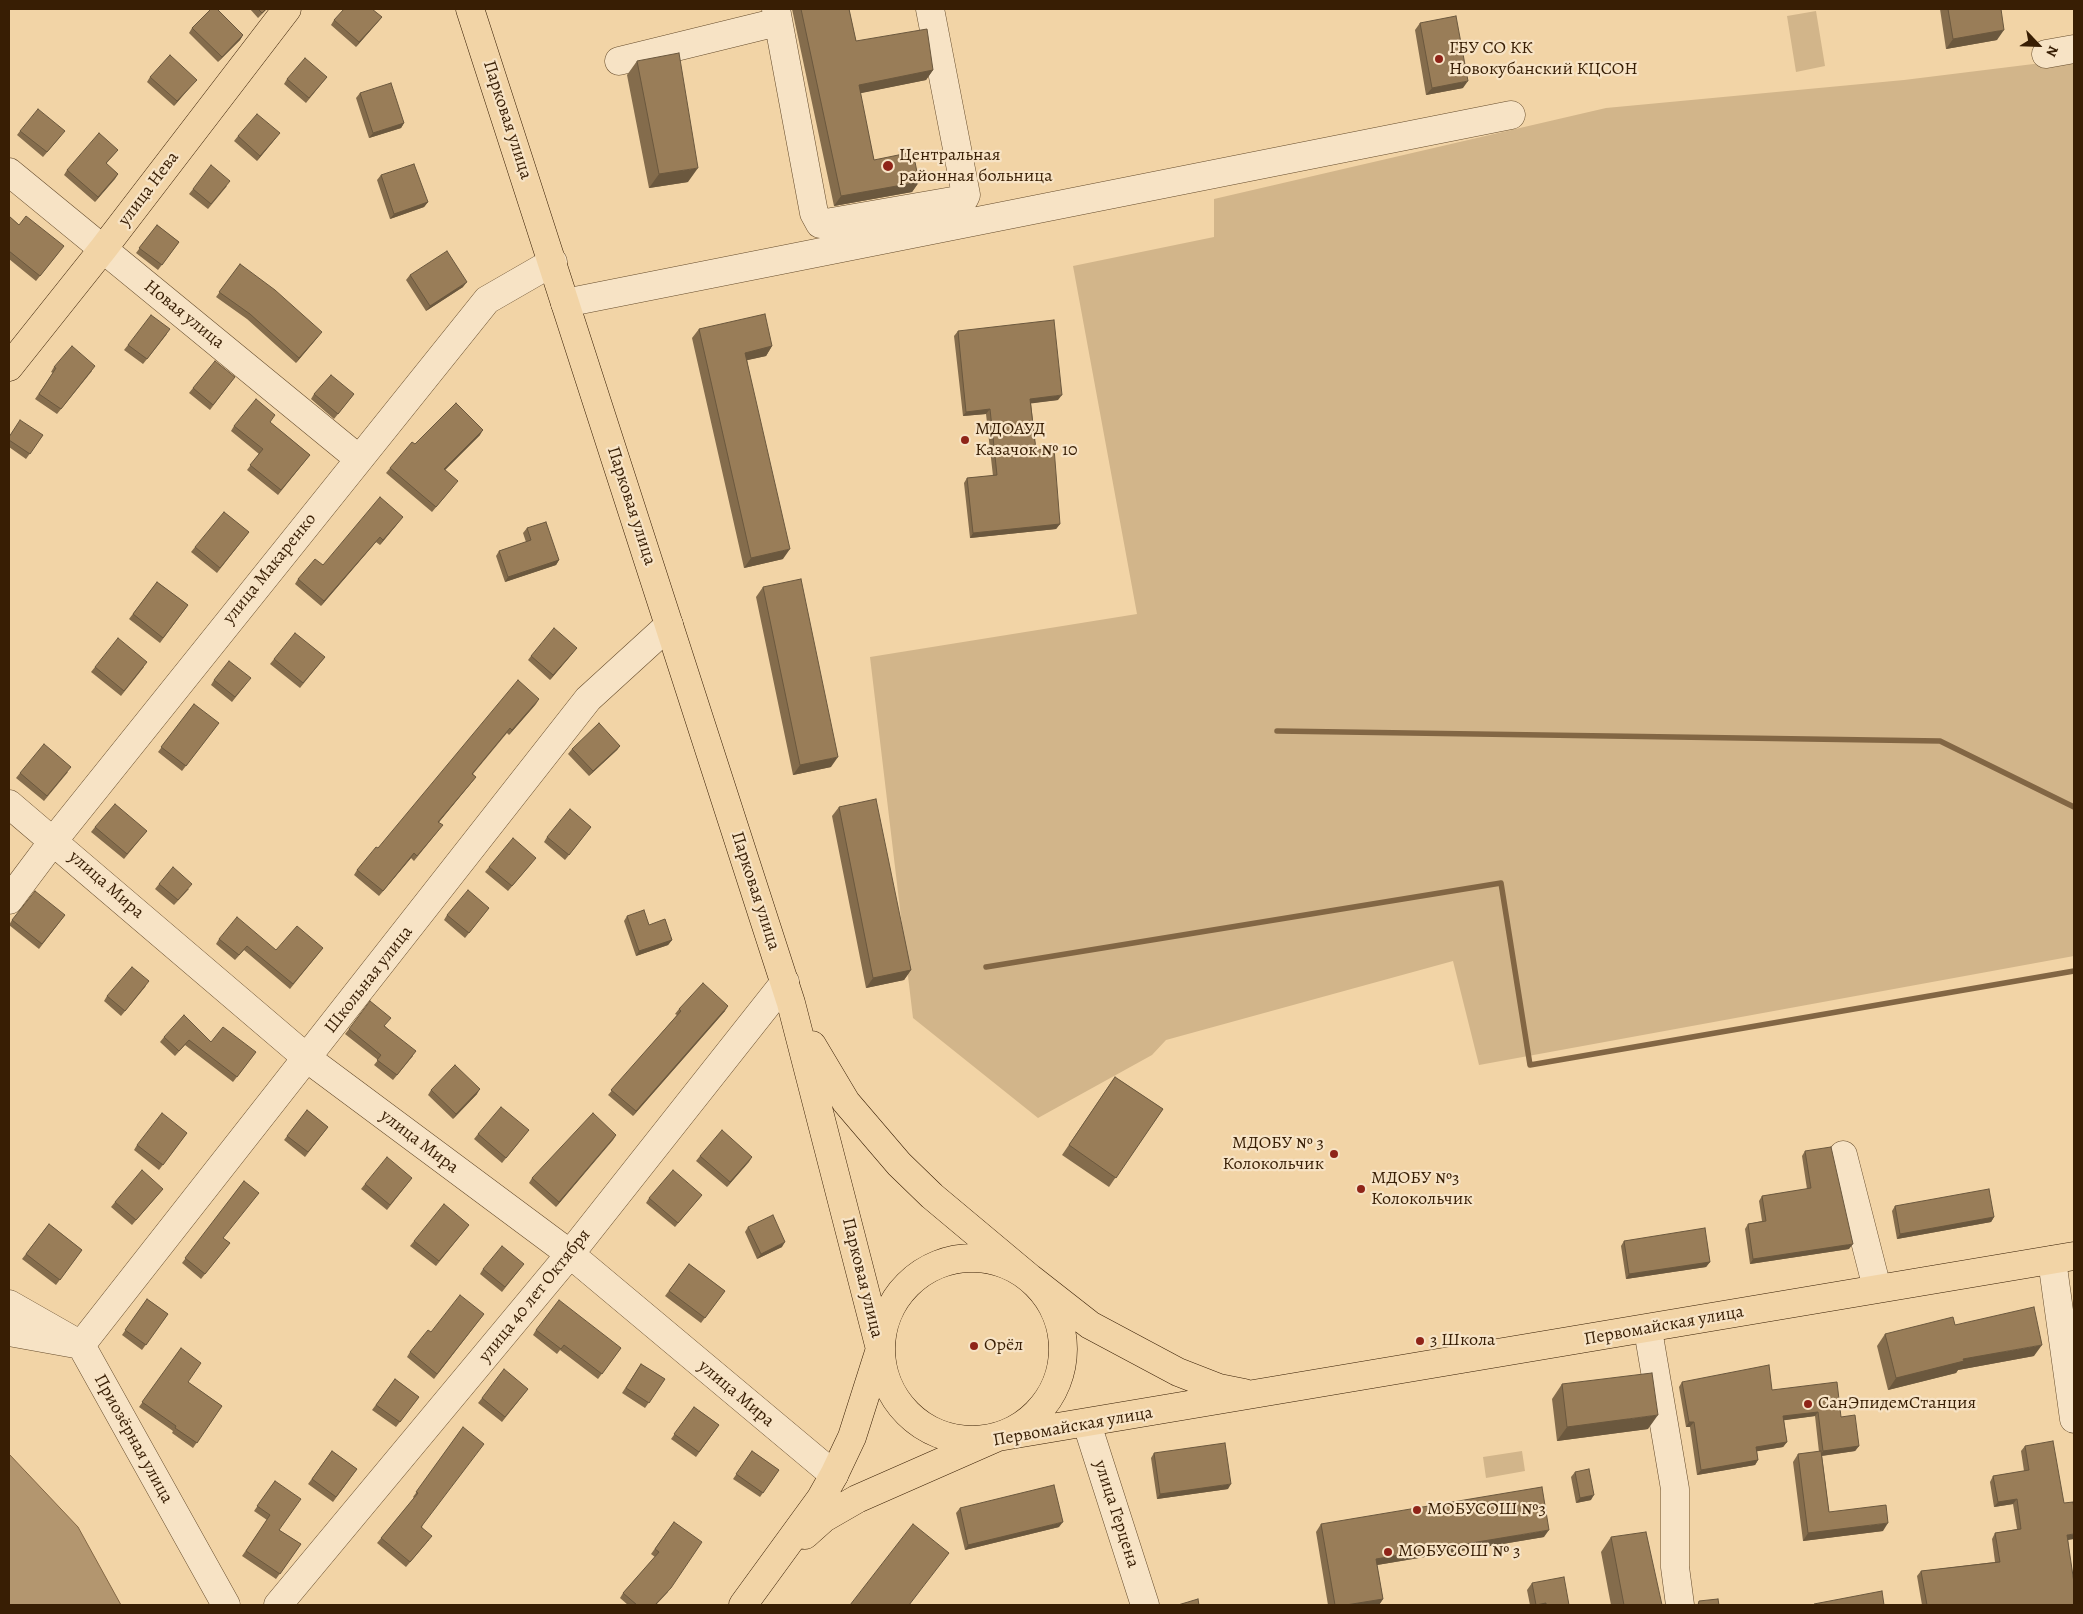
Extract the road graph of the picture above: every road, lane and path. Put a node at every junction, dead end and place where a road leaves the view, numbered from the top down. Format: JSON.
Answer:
{"nodes":[{"id":1,"x":287,"y":9,"type":"edge"},
{"id":2,"x":470,"y":9,"type":"edge"},
{"id":3,"x":930,"y":9,"type":"edge"},
{"id":4,"x":777,"y":15,"type":"edge"},
{"id":5,"x":2074,"y":49,"type":"edge"},
{"id":6,"x":2046,"y":54,"type":"dead end"},
{"id":7,"x":620,"y":61,"type":"dead end"},
{"id":8,"x":1511,"y":115,"type":"dead end"},
{"id":9,"x":9,"y":172,"type":"edge"},
{"id":10,"x":103,"y":249,"type":"junction"},
{"id":11,"x":553,"y":262,"type":"junction"},
{"id":12,"x":566,"y":303,"type":"junction"},
{"id":13,"x":9,"y":367,"type":"edge"},
{"id":14,"x":359,"y":459,"type":"junction"},
{"id":15,"x":669,"y":625,"type":"junction"},
{"id":16,"x":9,"y":804,"type":"edge"},
{"id":17,"x":54,"y":840,"type":"junction"},
{"id":18,"x":9,"y":900,"type":"edge"},
{"id":19,"x":788,"y":993,"type":"junction"},
{"id":20,"x":308,"y":1059,"type":"junction"},
{"id":21,"x":1843,"y":1155,"type":"dead end"},
{"id":22,"x":570,"y":1254,"type":"junction"},
{"id":23,"x":2063,"y":1258,"type":"edge"},
{"id":24,"x":1030,"y":1278,"type":"junction"},
{"id":25,"x":1877,"y":1288,"type":"junction"},
{"id":26,"x":9,"y":1304,"type":"edge"},
{"id":27,"x":1648,"y":1330,"type":"junction"},
{"id":28,"x":9,"y":1332,"type":"edge"},
{"id":29,"x":81,"y":1346,"type":"junction"},
{"id":30,"x":880,"y":1349,"type":"junction"},
{"id":31,"x":1254,"y":1395,"type":"junction"},
{"id":32,"x":2074,"y":1419,"type":"edge"},
{"id":33,"x":1087,"y":1424,"type":"junction"},
{"id":34,"x":998,"y":1437,"type":"junction"},
{"id":35,"x":834,"y":1475,"type":"junction"},
{"id":36,"x":774,"y":1563,"type":"junction"},
{"id":37,"x":226,"y":1605,"type":"edge"},
{"id":38,"x":278,"y":1605,"type":"edge"},
{"id":39,"x":743,"y":1605,"type":"edge"},
{"id":40,"x":1145,"y":1605,"type":"edge"},
{"id":41,"x":1680,"y":1605,"type":"edge"}],
"edges":[{"from":1,"to":10,"type":"main road","name":"улица Нева"},
{"from":2,"to":11,"type":"main road","name":"Парковая улица"},
{"from":3,"to":4,"type":"street"},
{"from":4,"to":7,"type":"street"},
{"from":5,"to":6,"type":"street"},
{"from":8,"to":12,"type":"street"},
{"from":9,"to":10,"type":"street","name":"Новая улица"},
{"from":10,"to":13,"type":"main road","name":"улица Нева"},
{"from":10,"to":14,"type":"street","name":"Новая улица"},
{"from":11,"to":12,"type":"main road","name":"Парковая улица"},
{"from":11,"to":14,"type":"street","name":"улица Макаренко"},
{"from":12,"to":15,"type":"main road","name":"Парковая улица"},
{"from":14,"to":17,"type":"street","name":"улица Макаренко"},
{"from":15,"to":19,"type":"main road","name":"Парковая улица"},
{"from":15,"to":20,"type":"street","name":"Школьная улица"},
{"from":16,"to":17,"type":"street","name":"улица Мира"},
{"from":17,"to":18,"type":"street","name":"улица Макаренко"},
{"from":17,"to":20,"type":"street","name":"улица Мира"},
{"from":19,"to":22,"type":"street","name":"улица 40 лет Октября"},
{"from":19,"to":24,"type":"main road","name":"Парковая улица"},
{"from":19,"to":30,"type":"main road","name":"Парковая улица"},
{"from":20,"to":22,"type":"street","name":"улица Мира"},
{"from":20,"to":29,"type":"street","name":"Школьная улица"},
{"from":21,"to":25,"type":"street"},
{"from":22,"to":35,"type":"street","name":"улица Мира"},
{"from":22,"to":38,"type":"street","name":"улица 40 лет Октября"},
{"from":23,"to":25,"type":"main road","name":"Первомайская улица"},
{"from":23,"to":32,"type":"street"},
{"from":24,"to":30,"type":"main road"},
{"from":24,"to":31,"type":"main road","name":"Первомайская улица"},
{"from":24,"to":34,"type":"main road"},
{"from":25,"to":27,"type":"main road","name":"Первомайская улица"},
{"from":26,"to":29,"type":"street"},
{"from":27,"to":31,"type":"main road","name":"Первомайская улица"},
{"from":27,"to":41,"type":"street"},
{"from":28,"to":29,"type":"street"},
{"from":29,"to":37,"type":"street","name":"Приозёрная улица"},
{"from":30,"to":34,"type":"main road"},
{"from":30,"to":35,"type":"main road","name":"Первомайская улица"},
{"from":31,"to":33,"type":"main road","name":"Первомайская улица"},
{"from":33,"to":34,"type":"main road","name":"Первомайская улица"},
{"from":33,"to":40,"type":"street","name":"улица Герцена"},
{"from":34,"to":36,"type":"main road","name":"Первомайская улица"},
{"from":35,"to":36,"type":"main road","name":"Первомайская улица"},
{"from":36,"to":39,"type":"main road","name":"Первомайская улица"}]}
